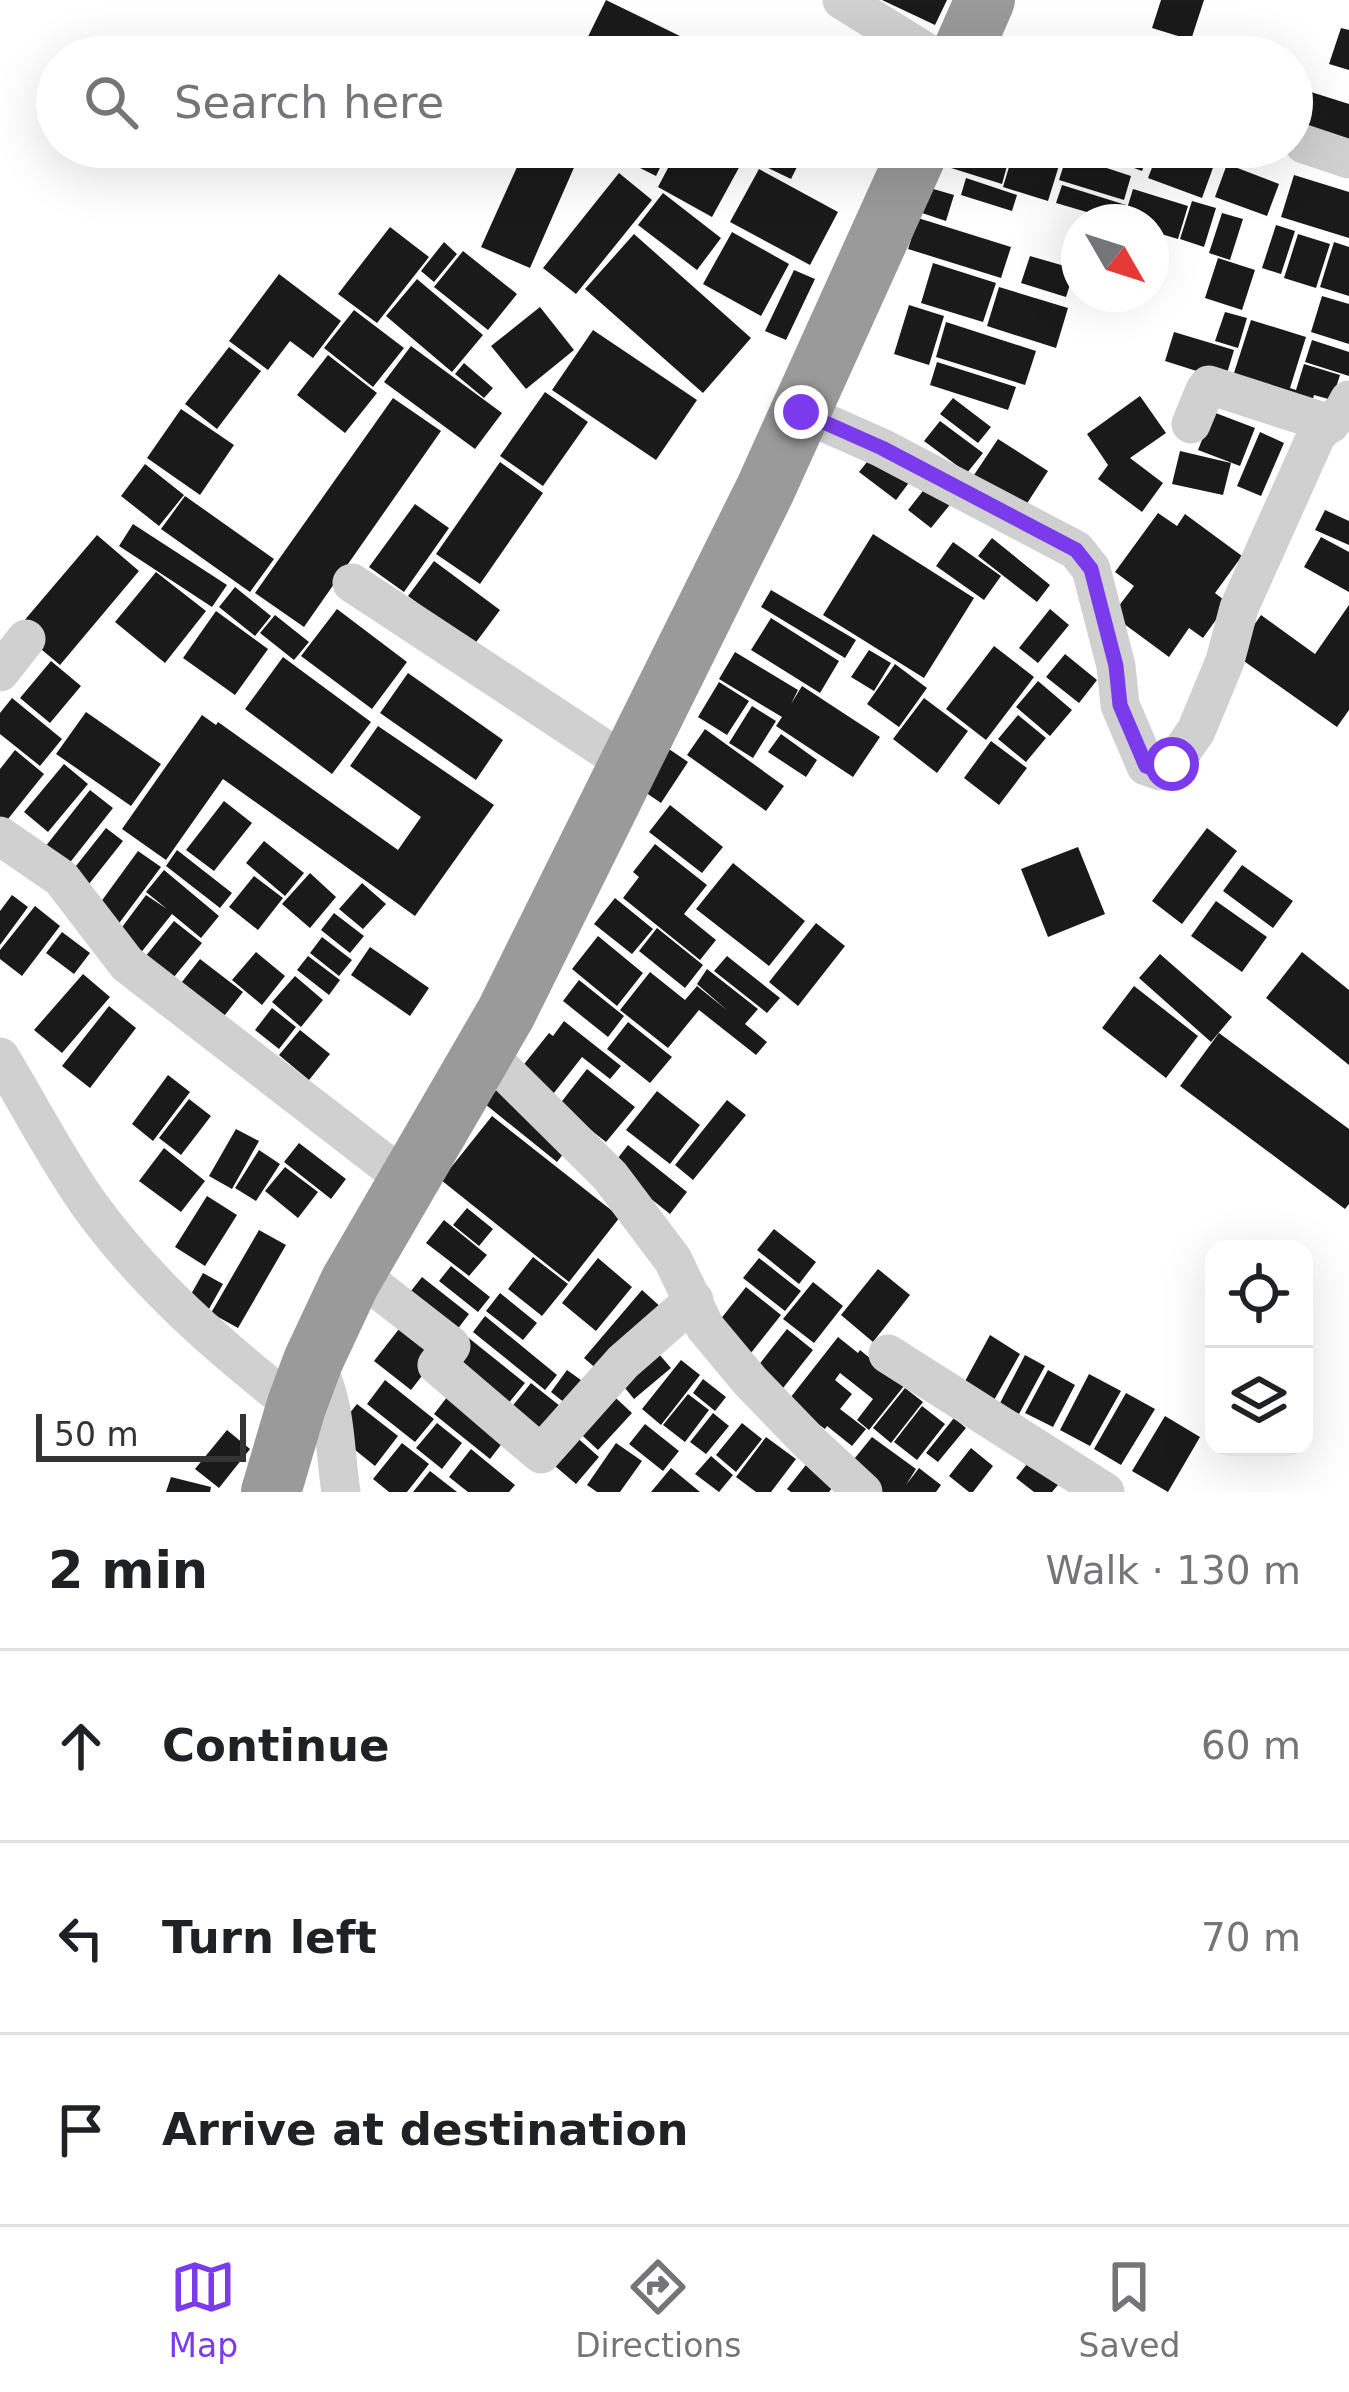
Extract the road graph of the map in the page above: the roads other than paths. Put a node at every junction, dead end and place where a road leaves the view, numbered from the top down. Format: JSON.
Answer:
{"nodes":[{"id":1,"x":842,"y":0,"type":"edge"},
{"id":2,"x":985,"y":0,"type":"edge"},
{"id":3,"x":900,"y":36,"type":"edge"},
{"id":4,"x":969,"y":36,"type":"edge"},
{"id":5,"x":1313,"y":147,"type":"edge"},
{"id":6,"x":1349,"y":159,"type":"edge"},
{"id":7,"x":911,"y":168,"type":"edge"},
{"id":8,"x":801,"y":412,"type":"junction"},
{"id":9,"x":1340,"y":412,"type":"edge"},
{"id":10,"x":1191,"y":424,"type":"dead end"},
{"id":11,"x":352,"y":583,"type":"dead end"},
{"id":12,"x":26,"y":639,"type":"dead end"},
{"id":13,"x":0,"y":672,"type":"edge"},
{"id":14,"x":627,"y":764,"type":"junction"},
{"id":15,"x":0,"y":836,"type":"edge"},
{"id":16,"x":484,"y":1052,"type":"junction"},
{"id":17,"x":0,"y":1057,"type":"edge"},
{"id":18,"x":409,"y":1182,"type":"junction"},
{"id":19,"x":356,"y":1272,"type":"junction"},
{"id":20,"x":694,"y":1300,"type":"junction"},
{"id":21,"x":888,"y":1354,"type":"dead end"},
{"id":22,"x":304,"y":1384,"type":"junction"},
{"id":23,"x":271,"y":1492,"type":"edge"},
{"id":24,"x":341,"y":1492,"type":"edge"},
{"id":25,"x":862,"y":1492,"type":"edge"},
{"id":26,"x":1105,"y":1492,"type":"edge"}],
"edges":[{"from":1,"to":3,"type":"street"},
{"from":2,"to":4,"type":"highway"},
{"from":5,"to":6,"type":"street"},
{"from":7,"to":8,"type":"highway"},
{"from":8,"to":9,"type":"street"},
{"from":8,"to":14,"type":"highway"},
{"from":9,"to":10,"type":"street"},
{"from":11,"to":14,"type":"street"},
{"from":12,"to":13,"type":"street"},
{"from":14,"to":16,"type":"highway"},
{"from":15,"to":18,"type":"street"},
{"from":16,"to":18,"type":"highway"},
{"from":16,"to":20,"type":"street"},
{"from":17,"to":22,"type":"street"},
{"from":18,"to":19,"type":"highway"},
{"from":19,"to":20,"type":"street"},
{"from":19,"to":22,"type":"highway"},
{"from":20,"to":25,"type":"street"},
{"from":21,"to":26,"type":"street"},
{"from":22,"to":23,"type":"highway"},
{"from":22,"to":24,"type":"street"}]}
